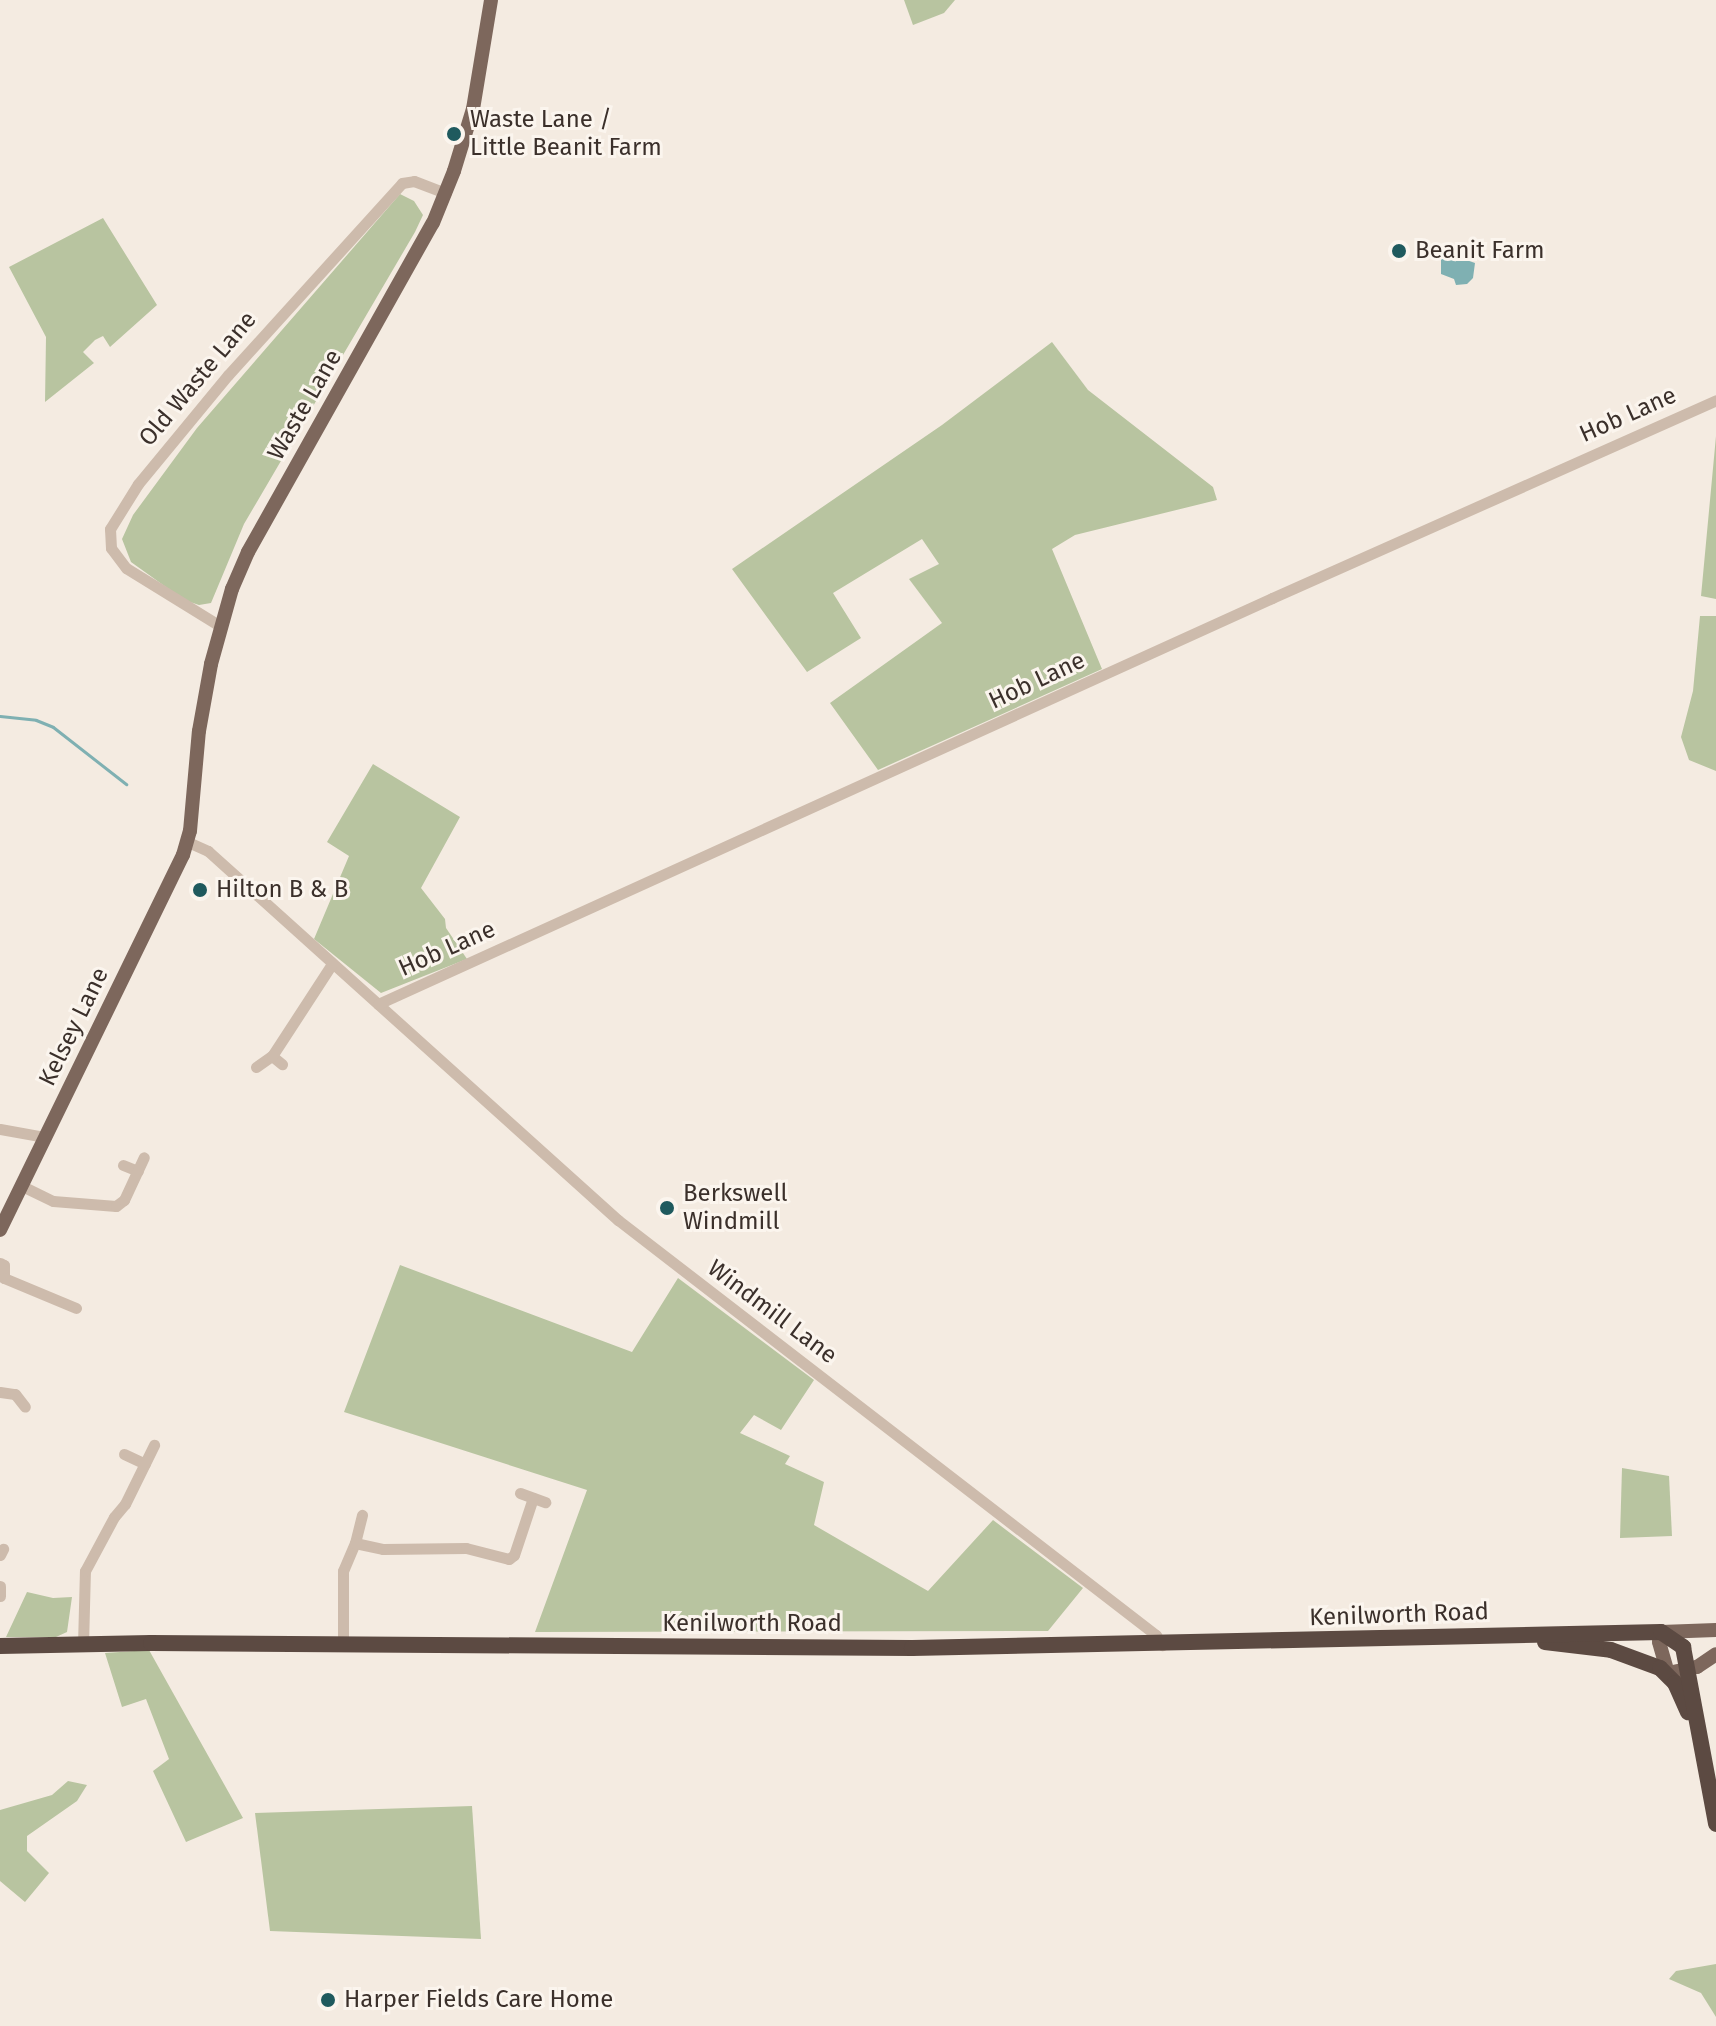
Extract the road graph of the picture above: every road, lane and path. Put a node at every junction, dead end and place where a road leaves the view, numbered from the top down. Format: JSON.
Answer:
{"nodes":[{"id":1,"x":491,"y":0,"type":"edge"},
{"id":2,"x":446,"y":193,"type":"junction"},
{"id":3,"x":1716,"y":400,"type":"edge"},
{"id":4,"x":220,"y":626,"type":"junction"},
{"id":5,"x":188,"y":842,"type":"junction"},
{"id":6,"x":332,"y":964,"type":"junction"},
{"id":7,"x":378,"y":1004,"type":"junction"},
{"id":8,"x":272,"y":1056,"type":"junction"},
{"id":9,"x":282,"y":1064,"type":"dead end"},
{"id":10,"x":256,"y":1067,"type":"dead end"},
{"id":11,"x":0,"y":1129,"type":"edge"},
{"id":12,"x":45,"y":1137,"type":"junction"},
{"id":13,"x":144,"y":1157,"type":"dead end"},
{"id":14,"x":123,"y":1165,"type":"dead end"},
{"id":15,"x":138,"y":1171,"type":"junction"},
{"id":16,"x":22,"y":1186,"type":"junction"},
{"id":17,"x":0,"y":1230,"type":"edge"},
{"id":18,"x":0,"y":1263,"type":"edge"},
{"id":19,"x":60,"y":1301,"type":"junction"},
{"id":20,"x":76,"y":1308,"type":"dead end"},
{"id":21,"x":53,"y":1315,"type":"dead end"},
{"id":22,"x":0,"y":1392,"type":"edge"},
{"id":23,"x":25,"y":1407,"type":"dead end"},
{"id":24,"x":154,"y":1445,"type":"dead end"},
{"id":25,"x":124,"y":1454,"type":"dead end"},
{"id":26,"x":145,"y":1464,"type":"junction"},
{"id":27,"x":520,"y":1493,"type":"dead end"},
{"id":28,"x":533,"y":1498,"type":"junction"},
{"id":29,"x":545,"y":1502,"type":"dead end"},
{"id":30,"x":362,"y":1515,"type":"dead end"},
{"id":31,"x":355,"y":1543,"type":"junction"},
{"id":32,"x":0,"y":1586,"type":"edge"},
{"id":33,"x":0,"y":1596,"type":"edge"},
{"id":34,"x":1716,"y":1630,"type":"edge"},
{"id":35,"x":1661,"y":1632,"type":"junction"},
{"id":36,"x":1504,"y":1636,"type":"junction"},
{"id":37,"x":83,"y":1645,"type":"junction"},
{"id":38,"x":343,"y":1645,"type":"junction"},
{"id":39,"x":1163,"y":1645,"type":"junction"},
{"id":40,"x":0,"y":1646,"type":"edge"},
{"id":41,"x":1716,"y":1654,"type":"edge"},
{"id":42,"x":1687,"y":1670,"type":"junction"},
{"id":43,"x":1668,"y":1673,"type":"junction"},
{"id":44,"x":1691,"y":1691,"type":"junction"},
{"id":45,"x":1698,"y":1744,"type":"junction"},
{"id":46,"x":1716,"y":1824,"type":"edge"}],
"edges":[{"from":1,"to":2,"type":"main road","name":"Waste Lane"},
{"from":2,"to":4,"type":"main road","name":"Waste Lane"},
{"from":2,"to":4,"type":"street","name":"Old Waste Lane"},
{"from":3,"to":7,"type":"street","name":"Hob Lane"},
{"from":4,"to":5,"type":"main road","name":"Waste Lane"},
{"from":5,"to":6,"type":"street","name":"Windmill Lane"},
{"from":5,"to":12,"type":"main road","name":"Kelsey Lane"},
{"from":6,"to":7,"type":"street","name":"Windmill Lane"},
{"from":6,"to":8,"type":"street"},
{"from":7,"to":39,"type":"street","name":"Windmill Lane"},
{"from":8,"to":9,"type":"street"},
{"from":8,"to":10,"type":"street"},
{"from":11,"to":12,"type":"street"},
{"from":12,"to":16,"type":"main road","name":"Kelsey Lane"},
{"from":13,"to":15,"type":"street"},
{"from":14,"to":15,"type":"street"},
{"from":15,"to":16,"type":"street"},
{"from":16,"to":17,"type":"main road","name":"Kelsey Lane"},
{"from":18,"to":19,"type":"street"},
{"from":19,"to":20,"type":"street"},
{"from":19,"to":21,"type":"street"},
{"from":22,"to":23,"type":"street"},
{"from":24,"to":26,"type":"street"},
{"from":25,"to":26,"type":"street"},
{"from":26,"to":37,"type":"street"},
{"from":27,"to":28,"type":"street"},
{"from":28,"to":29,"type":"street"},
{"from":28,"to":31,"type":"street"},
{"from":30,"to":31,"type":"street"},
{"from":31,"to":38,"type":"street"},
{"from":32,"to":33,"type":"street"},
{"from":34,"to":35,"type":"main road"},
{"from":35,"to":36,"type":"highway"},
{"from":35,"to":42,"type":"highway"},
{"from":35,"to":43,"type":"main road"},
{"from":36,"to":39,"type":"highway","name":"Kenilworth Road"},
{"from":36,"to":43,"type":"highway"},
{"from":37,"to":38,"type":"highway","name":"Kenilworth Road"},
{"from":37,"to":40,"type":"highway","name":"Kenilworth Road"},
{"from":38,"to":39,"type":"highway","name":"Kenilworth Road"},
{"from":41,"to":42,"type":"main road"},
{"from":41,"to":44,"type":"main road"},
{"from":42,"to":43,"type":"main road"},
{"from":42,"to":44,"type":"highway"},
{"from":43,"to":45,"type":"highway"},
{"from":44,"to":45,"type":"highway"},
{"from":45,"to":46,"type":"highway"}]}
